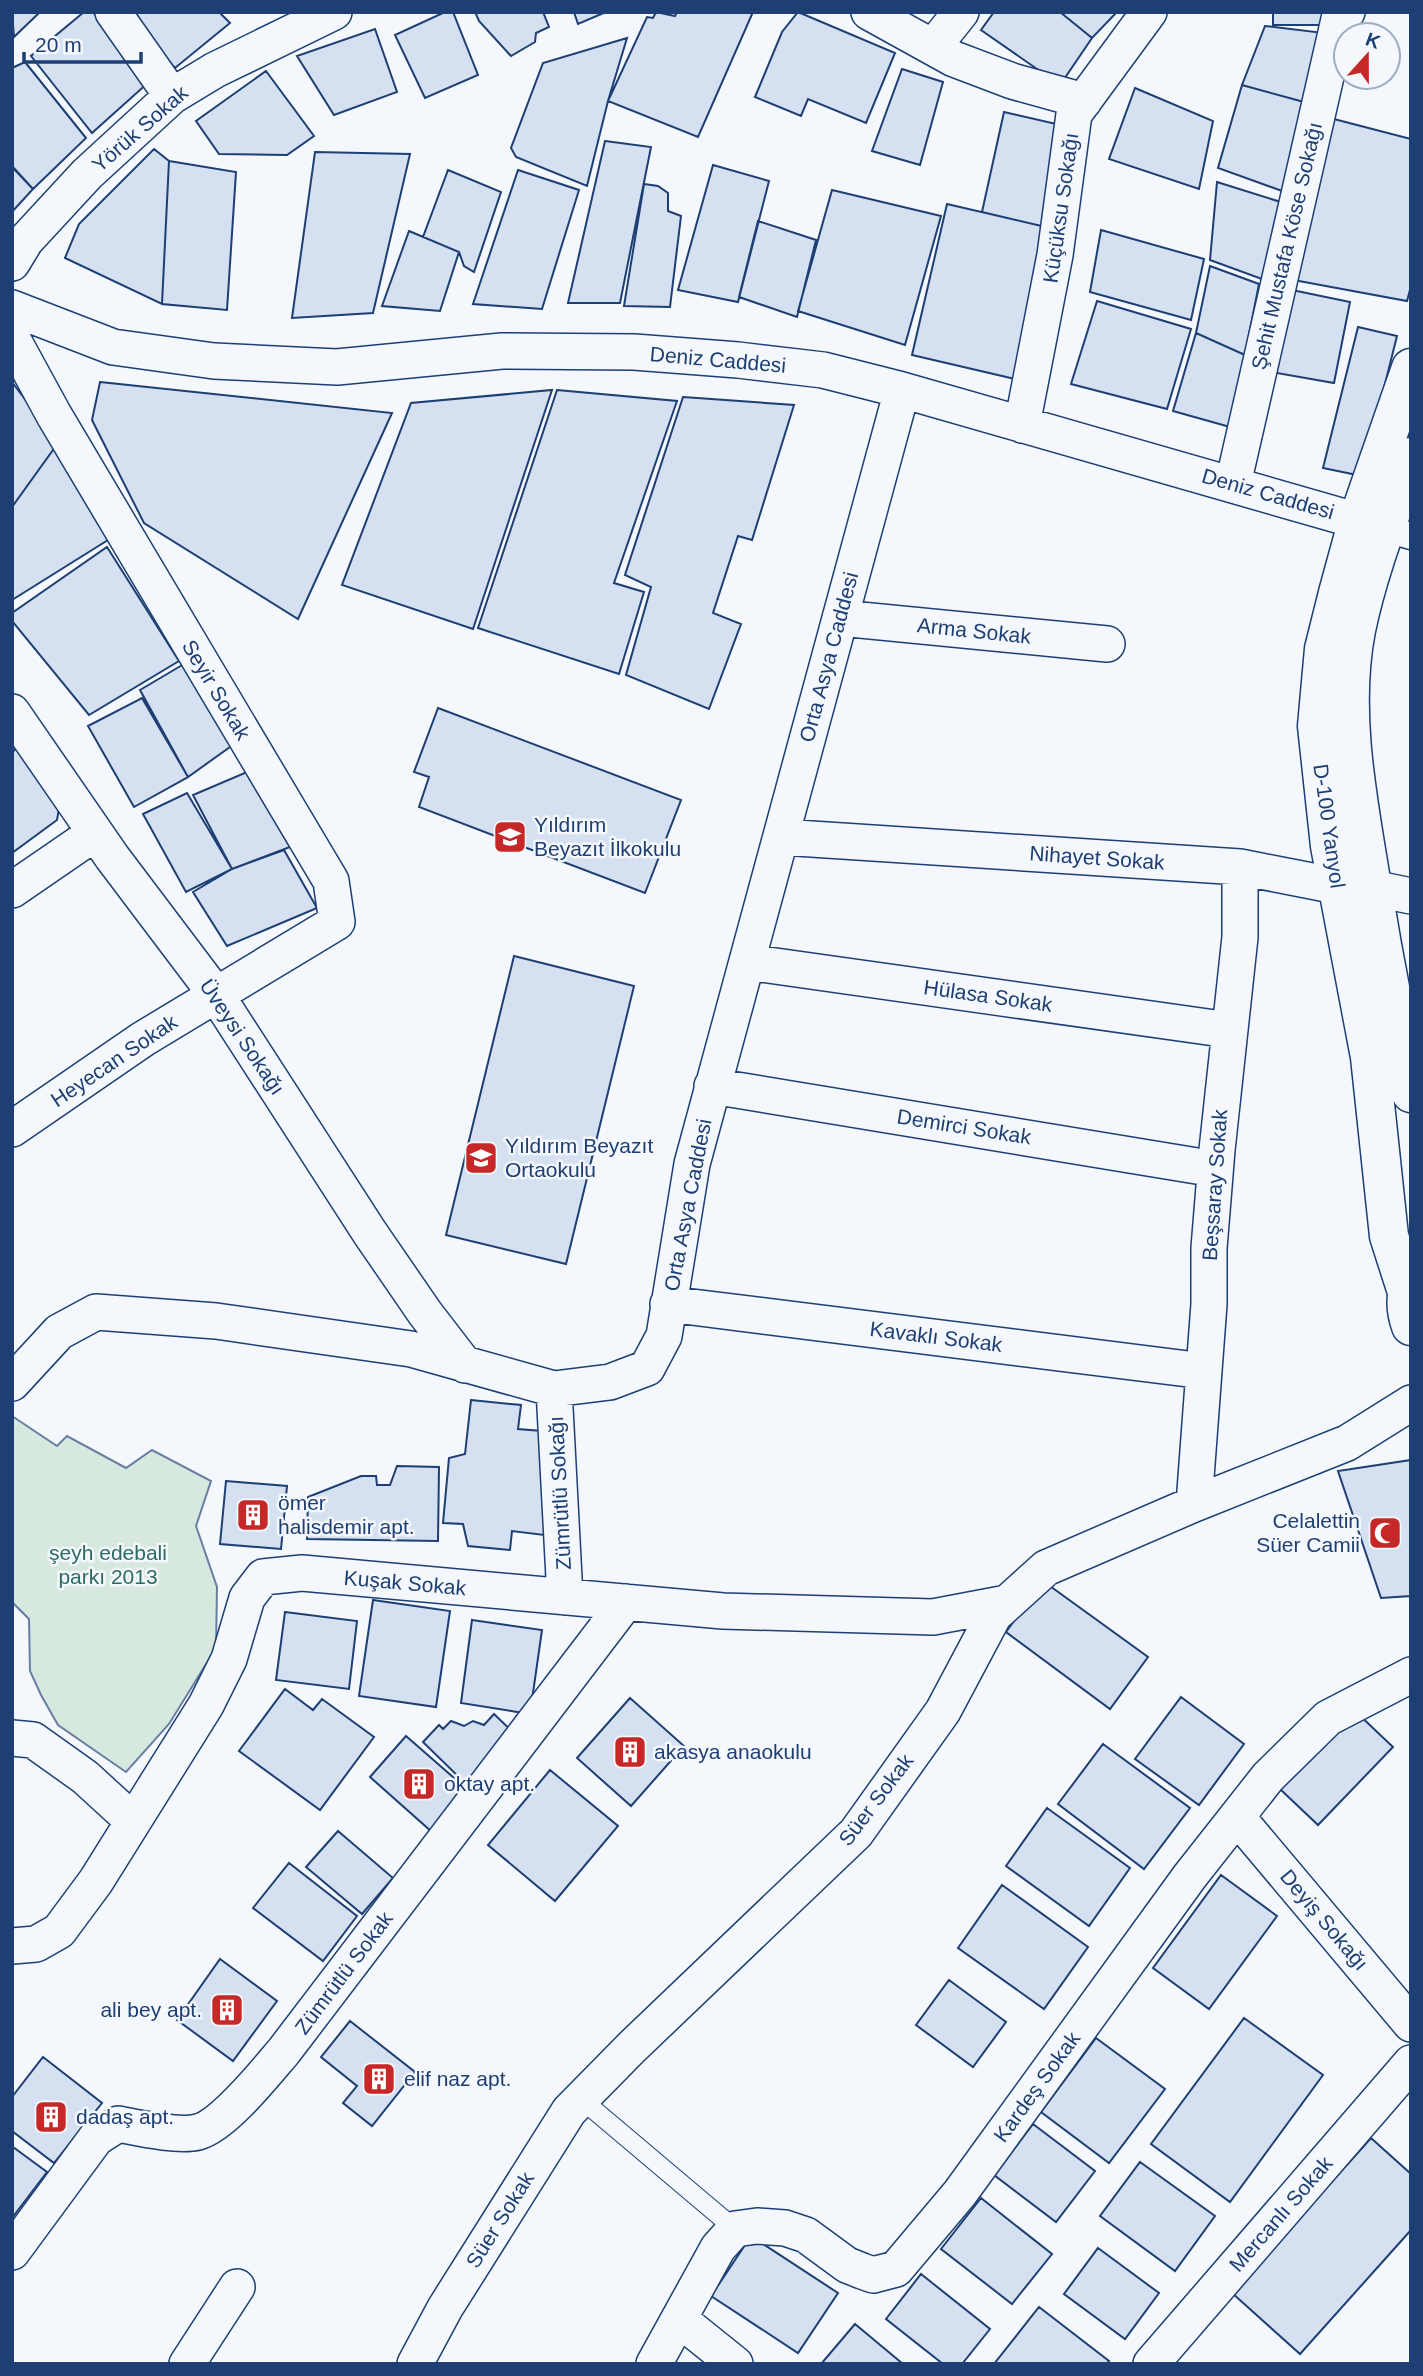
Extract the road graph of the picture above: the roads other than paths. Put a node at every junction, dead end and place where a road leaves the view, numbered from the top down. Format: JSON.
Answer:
{"nodes":[{"id":1,"x":113,"y":12,"type":"edge"},
{"id":2,"x":334,"y":12,"type":"edge"},
{"id":3,"x":869,"y":12,"type":"edge"},
{"id":4,"x":961,"y":12,"type":"edge"},
{"id":5,"x":1149,"y":12,"type":"edge"},
{"id":6,"x":1348,"y":12,"type":"edge"},
{"id":7,"x":933,"y":47,"type":"junction"},
{"id":8,"x":172,"y":96,"type":"junction"},
{"id":9,"x":1084,"y":101,"type":"junction"},
{"id":10,"x":12,"y":263,"type":"edge"},
{"id":11,"x":12,"y":308,"type":"edge"},
{"id":12,"x":12,"y":338,"type":"edge"},
{"id":13,"x":1411,"y":368,"type":"edge"},
{"id":14,"x":902,"y":390,"type":"junction"},
{"id":15,"x":1022,"y":425,"type":"junction"},
{"id":16,"x":1411,"y":457,"type":"edge"},
{"id":17,"x":1233,"y":484,"type":"junction"},
{"id":18,"x":1385,"y":528,"type":"edge"},
{"id":19,"x":840,"y":618,"type":"junction"},
{"id":20,"x":1107,"y":644,"type":"dead end"},
{"id":21,"x":12,"y":712,"type":"edge"},
{"id":22,"x":96,"y":833,"type":"junction"},
{"id":23,"x":781,"y":836,"type":"junction"},
{"id":24,"x":1240,"y":867,"type":"junction"},
{"id":25,"x":1354,"y":887,"type":"junction"},
{"id":26,"x":12,"y":890,"type":"edge"},
{"id":27,"x":1411,"y":896,"type":"edge"},
{"id":28,"x":747,"y":962,"type":"junction"},
{"id":29,"x":216,"y":996,"type":"junction"},
{"id":30,"x":1229,"y":1030,"type":"junction"},
{"id":31,"x":712,"y":1086,"type":"junction"},
{"id":32,"x":1411,"y":1093,"type":"edge"},
{"id":33,"x":12,"y":1129,"type":"edge"},
{"id":34,"x":1215,"y":1169,"type":"junction"},
{"id":35,"x":1409,"y":1299,"type":"edge"},
{"id":36,"x":668,"y":1304,"type":"junction"},
{"id":37,"x":465,"y":1365,"type":"junction"},
{"id":38,"x":1205,"y":1371,"type":"junction"},
{"id":39,"x":12,"y":1383,"type":"edge"},
{"id":40,"x":554,"y":1389,"type":"junction"},
{"id":41,"x":1411,"y":1403,"type":"edge"},
{"id":42,"x":1194,"y":1504,"type":"junction"},
{"id":43,"x":565,"y":1597,"type":"junction"},
{"id":44,"x":626,"y":1602,"type":"junction"},
{"id":45,"x":1007,"y":1604,"type":"junction"},
{"id":46,"x":1411,"y":1675,"type":"edge"},
{"id":47,"x":12,"y":1738,"type":"edge"},
{"id":48,"x":1237,"y":1817,"type":"junction"},
{"id":49,"x":132,"y":1820,"type":"junction"},
{"id":50,"x":12,"y":1947,"type":"edge"},
{"id":51,"x":1411,"y":2024,"type":"edge"},
{"id":52,"x":1411,"y":2063,"type":"edge"},
{"id":53,"x":581,"y":2099,"type":"junction"},
{"id":54,"x":735,"y":2229,"type":"junction"},
{"id":55,"x":12,"y":2252,"type":"edge"},
{"id":56,"x":237,"y":2287,"type":"dead end"},
{"id":57,"x":679,"y":2319,"type":"junction"},
{"id":58,"x":187,"y":2364,"type":"edge"},
{"id":59,"x":415,"y":2364,"type":"edge"},
{"id":60,"x":654,"y":2364,"type":"edge"},
{"id":61,"x":735,"y":2364,"type":"edge"},
{"id":62,"x":1151,"y":2364,"type":"edge"}],
"edges":[{"from":1,"to":8,"type":"street"},
{"from":2,"to":8,"type":"street","name":"Yörük Sokak"},
{"from":3,"to":7,"type":"street"},
{"from":4,"to":7,"type":"street"},
{"from":5,"to":9,"type":"street","name":"Küçüksu Sokağı"},
{"from":6,"to":17,"type":"street","name":"Şehit Mustafa Köse Sokağı"},
{"from":7,"to":9,"type":"street"},
{"from":8,"to":10,"type":"street","name":"Yörük Sokak"},
{"from":9,"to":15,"type":"street","name":"Küçüksu Sokağı"},
{"from":11,"to":14,"type":"street","name":"Deniz Caddesi"},
{"from":12,"to":29,"type":"street","name":"Seyir Sokak"},
{"from":13,"to":18,"type":"main road","name":"D-100 Yanyol"},
{"from":14,"to":15,"type":"street","name":"Deniz Caddesi"},
{"from":14,"to":19,"type":"street","name":"Orta Asya Caddesi"},
{"from":15,"to":17,"type":"street","name":"Deniz Caddesi"},
{"from":16,"to":18,"type":"main road","name":"D-100 Yanyol"},
{"from":17,"to":18,"type":"street","name":"Deniz Caddesi"},
{"from":18,"to":25,"type":"main road","name":"D-100 Yanyol"},
{"from":19,"to":20,"type":"street","name":"Arma Sokak"},
{"from":19,"to":23,"type":"street","name":"Orta Asya Caddesi"},
{"from":21,"to":22,"type":"street","name":"Üveysi Sokağı"},
{"from":22,"to":26,"type":"street"},
{"from":22,"to":29,"type":"street","name":"Üveysi Sokağı"},
{"from":23,"to":24,"type":"street","name":"Nihayet Sokak"},
{"from":23,"to":28,"type":"street","name":"Orta Asya Caddesi"},
{"from":24,"to":25,"type":"street","name":"Nihayet Sokak"},
{"from":24,"to":30,"type":"street","name":"Beşsaray Sokak"},
{"from":25,"to":27,"type":"street","name":"Nihayet Sokak"},
{"from":25,"to":32,"type":"main road","name":"D-100 Yanyol"},
{"from":25,"to":35,"type":"main road","name":"D-100 Yanyol"},
{"from":28,"to":30,"type":"street","name":"Hülasa Sokak"},
{"from":28,"to":31,"type":"street","name":"Orta Asya Caddesi"},
{"from":29,"to":33,"type":"street","name":"Heyecan Sokak"},
{"from":29,"to":37,"type":"street","name":"Üveysi Sokağı"},
{"from":30,"to":34,"type":"street","name":"Beşsaray Sokak"},
{"from":31,"to":34,"type":"street","name":"Demirci Sokak"},
{"from":31,"to":36,"type":"street","name":"Orta Asya Caddesi"},
{"from":34,"to":38,"type":"street","name":"Beşsaray Sokak"},
{"from":36,"to":38,"type":"street","name":"Kavaklı Sokak"},
{"from":36,"to":40,"type":"street","name":"Orta Asya Caddesi"},
{"from":37,"to":39,"type":"street","name":"Orta Asya Caddesi"},
{"from":37,"to":40,"type":"street","name":"Orta Asya Caddesi"},
{"from":38,"to":42,"type":"street","name":"Beşsaray Sokak"},
{"from":40,"to":43,"type":"street","name":"Zümrütlü Sokağı"},
{"from":41,"to":42,"type":"street","name":"Süer Sokak"},
{"from":42,"to":45,"type":"street","name":"Süer Sokak"},
{"from":43,"to":44,"type":"street","name":"Kuşak Sokak"},
{"from":43,"to":49,"type":"street","name":"Kuşak Sokak"},
{"from":44,"to":45,"type":"street","name":"Kuşak Sokak"},
{"from":44,"to":55,"type":"street","name":"Zümrütlü Sokak"},
{"from":45,"to":53,"type":"street","name":"Süer Sokak"},
{"from":46,"to":48,"type":"street","name":"Kardeş Sokak"},
{"from":47,"to":49,"type":"street"},
{"from":48,"to":51,"type":"street","name":"Deyiş Sokağı"},
{"from":48,"to":54,"type":"street","name":"Kardeş Sokak"},
{"from":49,"to":50,"type":"street","name":"Kuşak Sokak"},
{"from":52,"to":62,"type":"street","name":"Mercanlı Sokak"},
{"from":53,"to":54,"type":"lane"},
{"from":53,"to":59,"type":"street","name":"Süer Sokak"},
{"from":54,"to":57,"type":"street"},
{"from":56,"to":58,"type":"street"},
{"from":57,"to":60,"type":"street"},
{"from":57,"to":61,"type":"street"}]}
